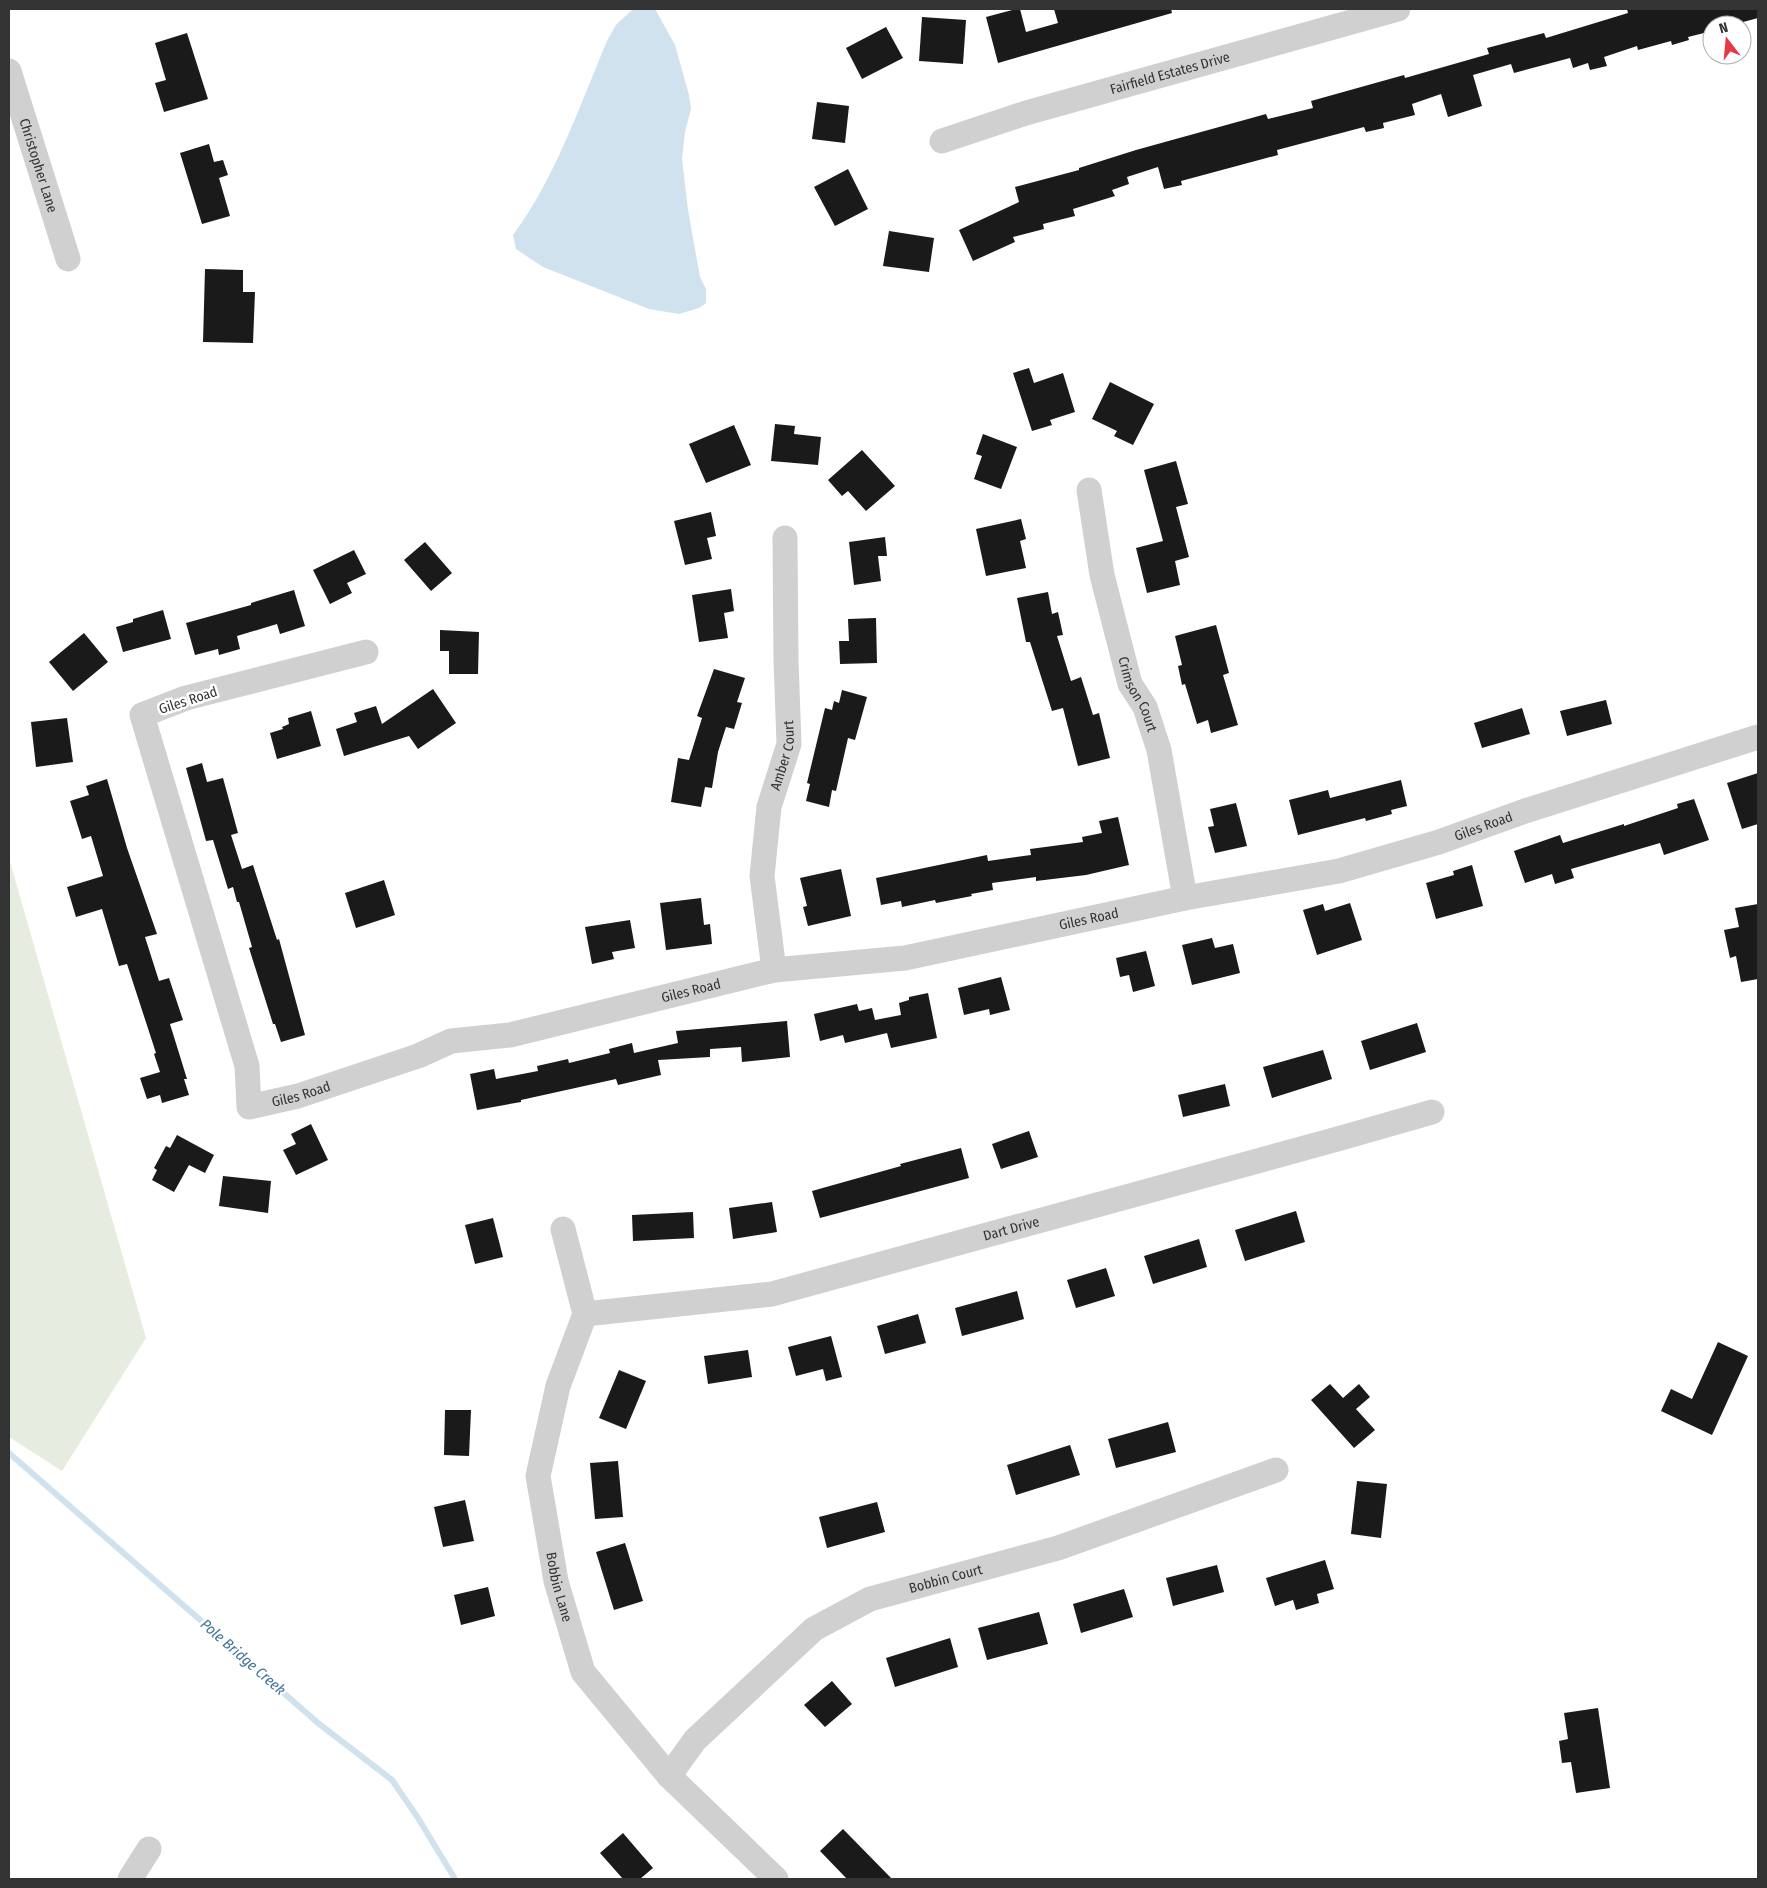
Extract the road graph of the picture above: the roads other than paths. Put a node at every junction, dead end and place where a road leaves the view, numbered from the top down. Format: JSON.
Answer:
{"nodes":[{"id":1,"x":1398,"y":9,"type":"edge"},
{"id":2,"x":9,"y":71,"type":"edge"},
{"id":3,"x":942,"y":141,"type":"dead end"},
{"id":4,"x":68,"y":259,"type":"dead end"},
{"id":5,"x":1089,"y":490,"type":"dead end"},
{"id":6,"x":785,"y":538,"type":"dead end"},
{"id":7,"x":366,"y":652,"type":"dead end"},
{"id":8,"x":1758,"y":737,"type":"edge"},
{"id":9,"x":1185,"y":898,"type":"junction"},
{"id":10,"x":774,"y":970,"type":"junction"},
{"id":11,"x":1432,"y":1112,"type":"dead end"},
{"id":12,"x":563,"y":1228,"type":"dead end"},
{"id":13,"x":585,"y":1314,"type":"junction"},
{"id":14,"x":1276,"y":1470,"type":"dead end"},
{"id":15,"x":669,"y":1776,"type":"junction"},
{"id":16,"x":149,"y":1848,"type":"dead end"},
{"id":17,"x":130,"y":1879,"type":"edge"},
{"id":18,"x":776,"y":1879,"type":"edge"}],
"edges":[{"from":1,"to":3,"type":"street","name":"Fairfield Estates Drive"},
{"from":2,"to":4,"type":"street","name":"Christopher Lane"},
{"from":5,"to":9,"type":"street","name":"Crimson Court"},
{"from":6,"to":10,"type":"street","name":"Amber Court"},
{"from":7,"to":10,"type":"street","name":"Giles Road"},
{"from":8,"to":9,"type":"street","name":"Giles Road"},
{"from":9,"to":10,"type":"street","name":"Giles Road"},
{"from":11,"to":13,"type":"street","name":"Dart Drive"},
{"from":12,"to":13,"type":"street"},
{"from":13,"to":15,"type":"street","name":"Bobbin Lane"},
{"from":14,"to":15,"type":"street","name":"Bobbin Court"},
{"from":15,"to":18,"type":"street","name":"Bobbin Lane"},
{"from":16,"to":17,"type":"street"}]}
